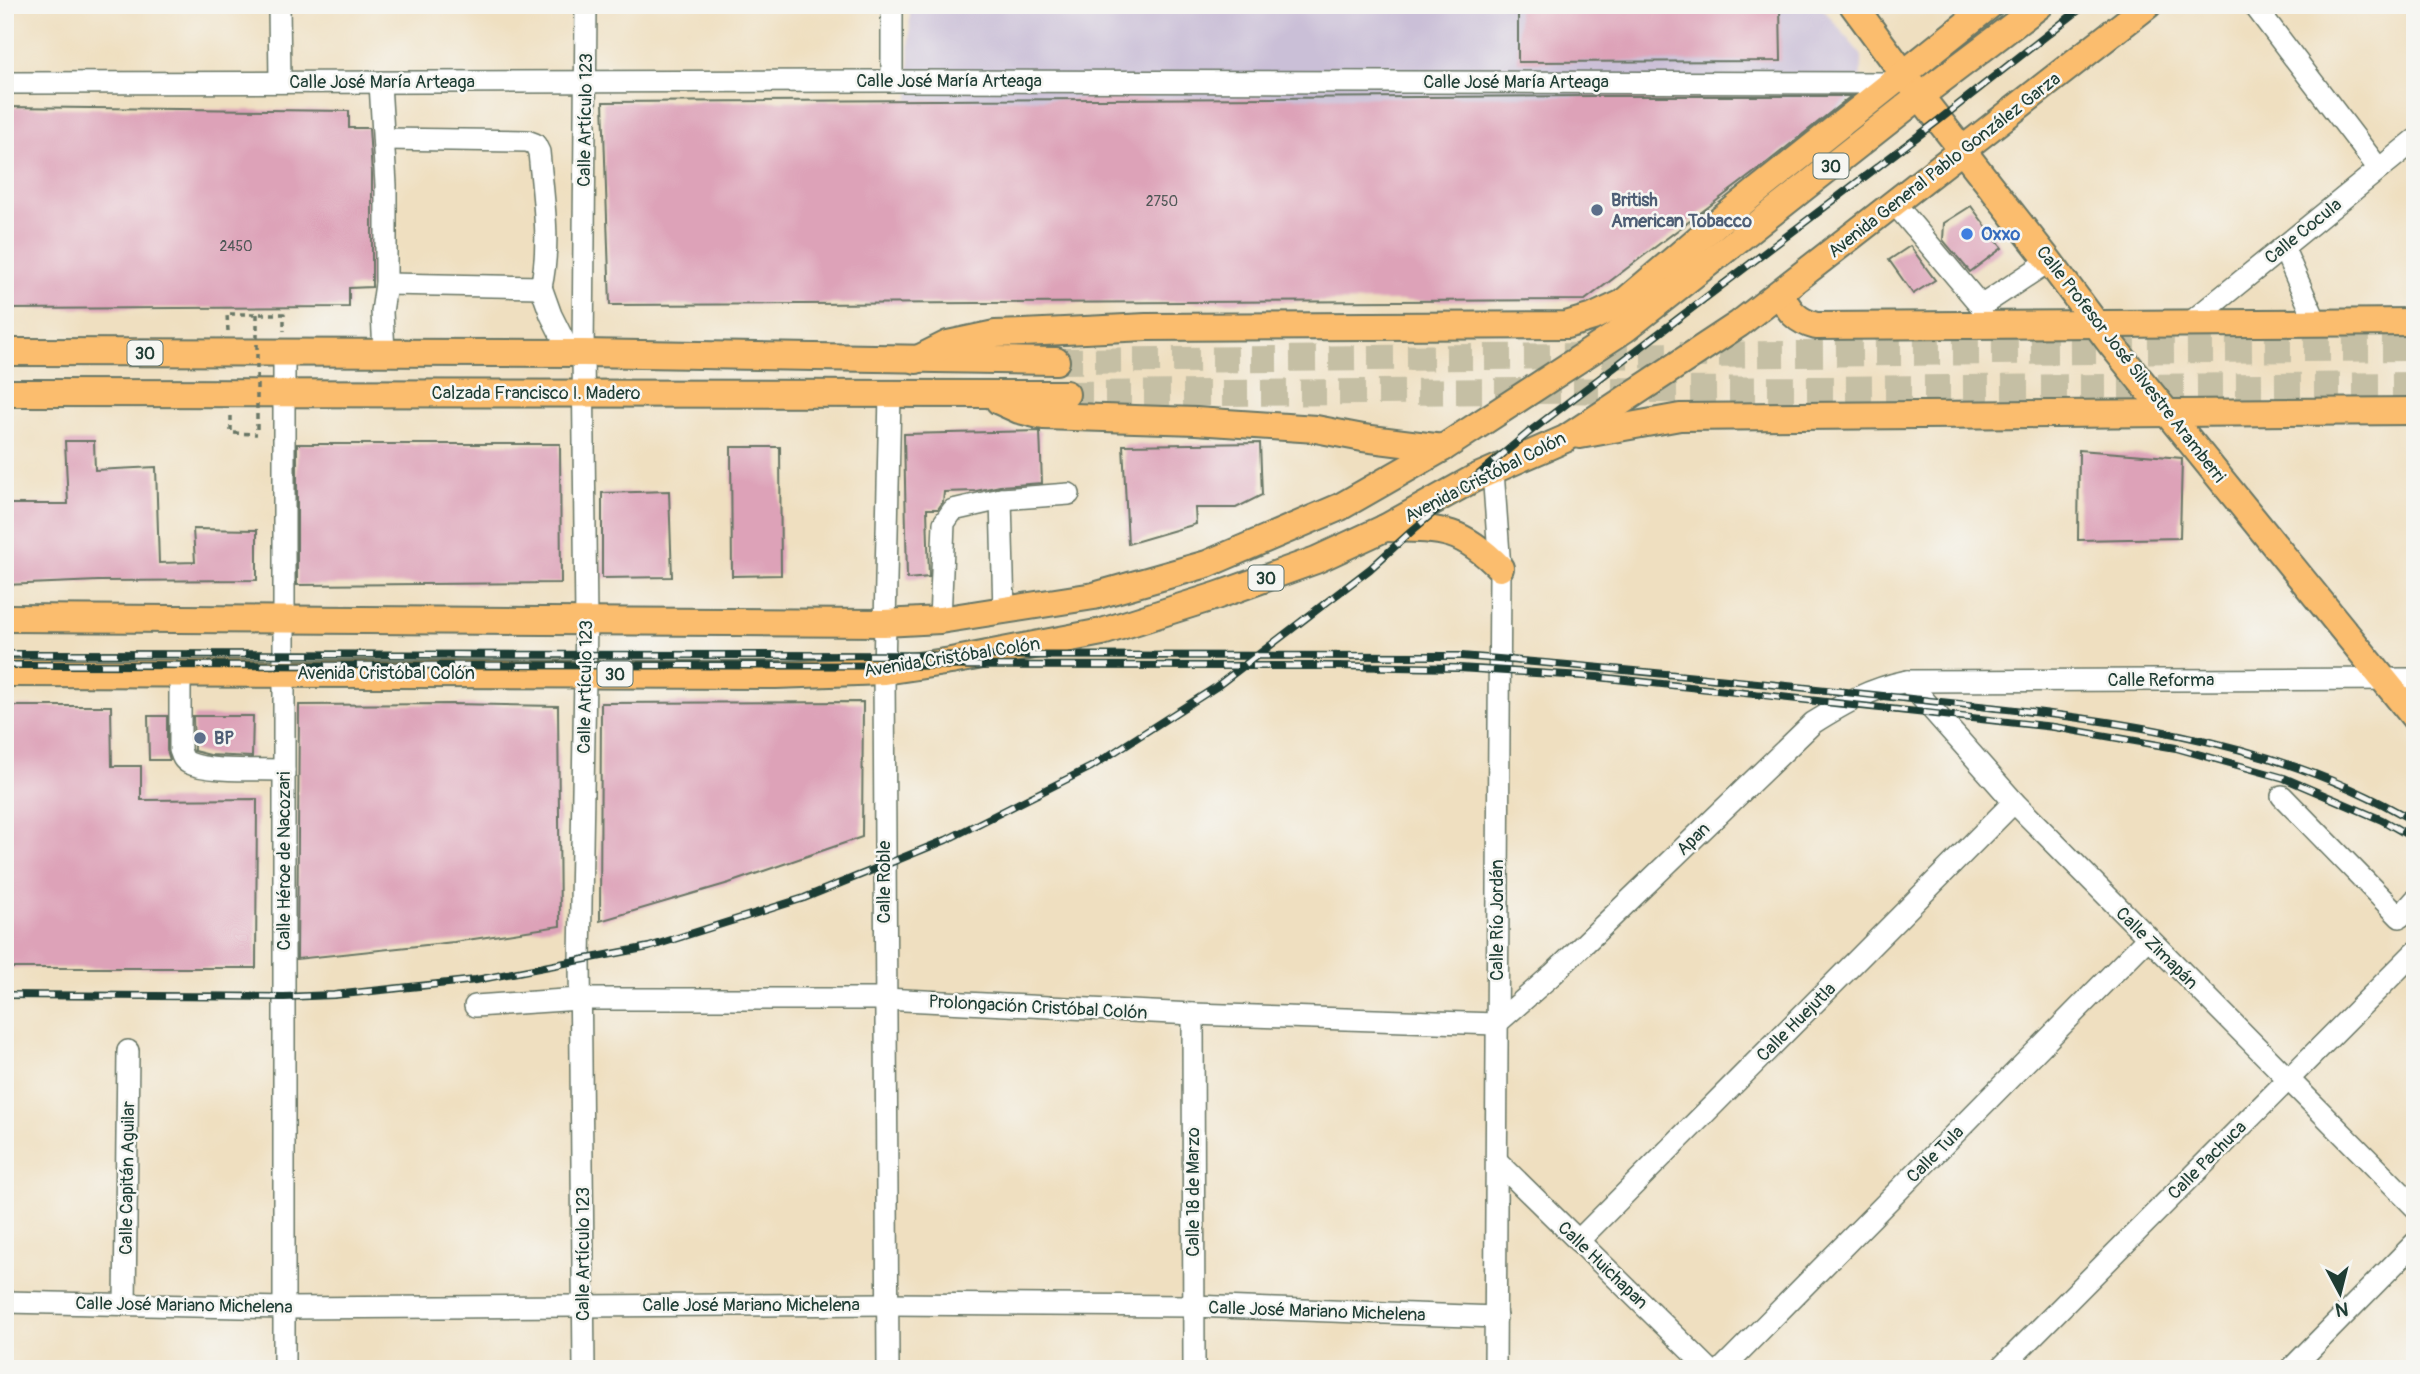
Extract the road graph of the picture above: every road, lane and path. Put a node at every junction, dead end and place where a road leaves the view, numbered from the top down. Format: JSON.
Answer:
{"nodes":[{"id":1,"x":279,"y":5,"type":"edge"},
{"id":2,"x":586,"y":5,"type":"edge"},
{"id":3,"x":892,"y":5,"type":"edge"},
{"id":4,"x":1853,"y":5,"type":"edge"},
{"id":5,"x":1990,"y":5,"type":"edge"},
{"id":6,"x":2040,"y":5,"type":"edge"},
{"id":7,"x":2148,"y":5,"type":"edge"},
{"id":8,"x":2254,"y":5,"type":"edge"},
{"id":9,"x":892,"y":81,"type":"junction"},
{"id":10,"x":280,"y":82,"type":"junction"},
{"id":11,"x":586,"y":82,"type":"junction"},
{"id":12,"x":5,"y":83,"type":"edge"},
{"id":13,"x":380,"y":83,"type":"junction"},
{"id":14,"x":1906,"y":85,"type":"junction"},
{"id":15,"x":384,"y":139,"type":"junction"},
{"id":16,"x":2415,"y":140,"type":"edge"},
{"id":17,"x":1964,"y":151,"type":"junction"},
{"id":18,"x":2379,"y":169,"type":"junction"},
{"id":19,"x":1895,"y":204,"type":"junction"},
{"id":20,"x":2283,"y":247,"type":"junction"},
{"id":21,"x":2049,"y":261,"type":"junction"},
{"id":22,"x":386,"y":284,"type":"junction"},
{"id":23,"x":541,"y":287,"type":"junction"},
{"id":24,"x":1781,"y":293,"type":"junction"},
{"id":25,"x":227,"y":314,"type":"dead end"},
{"id":26,"x":257,"y":314,"type":"junction"},
{"id":27,"x":284,"y":314,"type":"dead end"},
{"id":28,"x":1988,"y":316,"type":"junction"},
{"id":29,"x":2191,"y":322,"type":"junction"},
{"id":30,"x":2316,"y":322,"type":"junction"},
{"id":31,"x":2415,"y":322,"type":"edge"},
{"id":32,"x":2098,"y":323,"type":"junction"},
{"id":33,"x":1739,"y":324,"type":"joint"},
{"id":34,"x":5,"y":352,"type":"edge"},
{"id":35,"x":576,"y":353,"type":"junction"},
{"id":36,"x":284,"y":354,"type":"junction"},
{"id":37,"x":384,"y":354,"type":"junction"},
{"id":38,"x":916,"y":360,"type":"junction"},
{"id":39,"x":1056,"y":361,"type":"tunnel mouth"},
{"id":40,"x":5,"y":393,"type":"edge"},
{"id":41,"x":583,"y":393,"type":"junction"},
{"id":42,"x":284,"y":394,"type":"junction"},
{"id":43,"x":890,"y":394,"type":"junction"},
{"id":44,"x":1066,"y":394,"type":"tunnel mouth"},
{"id":45,"x":985,"y":395,"type":"junction"},
{"id":46,"x":2415,"y":411,"type":"edge"},
{"id":47,"x":2167,"y":413,"type":"junction"},
{"id":48,"x":231,"y":433,"type":"dead end"},
{"id":49,"x":1565,"y":439,"type":"junction"},
{"id":50,"x":1443,"y":449,"type":"junction"},
{"id":51,"x":1493,"y":471,"type":"junction"},
{"id":52,"x":1069,"y":494,"type":"dead end"},
{"id":53,"x":1001,"y":499,"type":"junction"},
{"id":54,"x":1385,"y":528,"type":"junction"},
{"id":55,"x":1207,"y":564,"type":"junction"},
{"id":56,"x":1500,"y":568,"type":"junction"},
{"id":57,"x":1216,"y":596,"type":"junction"},
{"id":58,"x":1004,"y":612,"type":"junction"},
{"id":59,"x":5,"y":618,"type":"edge"},
{"id":60,"x":284,"y":620,"type":"junction"},
{"id":61,"x":940,"y":620,"type":"junction"},
{"id":62,"x":586,"y":621,"type":"junction"},
{"id":63,"x":884,"y":623,"type":"junction"},
{"id":64,"x":884,"y":671,"type":"junction"},
{"id":65,"x":5,"y":673,"type":"edge"},
{"id":66,"x":180,"y":673,"type":"junction"},
{"id":67,"x":284,"y":673,"type":"junction"},
{"id":68,"x":585,"y":673,"type":"junction"},
{"id":69,"x":2383,"y":679,"type":"junction"},
{"id":70,"x":2415,"y":679,"type":"edge"},
{"id":71,"x":1907,"y":681,"type":"junction"},
{"id":72,"x":2415,"y":719,"type":"edge"},
{"id":73,"x":284,"y":770,"type":"junction"},
{"id":74,"x":2282,"y":796,"type":"dead end"},
{"id":75,"x":2014,"y":802,"type":"junction"},
{"id":76,"x":2415,"y":900,"type":"edge"},
{"id":77,"x":2147,"y":939,"type":"junction"},
{"id":78,"x":2415,"y":952,"type":"edge"},
{"id":79,"x":580,"y":999,"type":"junction"},
{"id":80,"x":884,"y":999,"type":"junction"},
{"id":81,"x":475,"y":1006,"type":"dead end"},
{"id":82,"x":1193,"y":1014,"type":"junction"},
{"id":83,"x":1496,"y":1024,"type":"junction"},
{"id":84,"x":128,"y":1051,"type":"dead end"},
{"id":85,"x":2287,"y":1079,"type":"junction"},
{"id":86,"x":1498,"y":1162,"type":"junction"},
{"id":87,"x":2415,"y":1207,"type":"edge"},
{"id":88,"x":1578,"y":1241,"type":"junction"},
{"id":89,"x":2415,"y":1244,"type":"edge"},
{"id":90,"x":5,"y":1302,"type":"edge"},
{"id":91,"x":125,"y":1304,"type":"junction"},
{"id":92,"x":887,"y":1304,"type":"junction"},
{"id":93,"x":583,"y":1306,"type":"junction"},
{"id":94,"x":1194,"y":1306,"type":"junction"},
{"id":95,"x":284,"y":1308,"type":"junction"},
{"id":96,"x":1496,"y":1317,"type":"junction"},
{"id":97,"x":284,"y":1369,"type":"edge"},
{"id":98,"x":584,"y":1369,"type":"edge"},
{"id":99,"x":888,"y":1369,"type":"edge"},
{"id":100,"x":1194,"y":1369,"type":"edge"},
{"id":101,"x":1496,"y":1369,"type":"edge"},
{"id":102,"x":1709,"y":1369,"type":"edge"},
{"id":103,"x":1722,"y":1369,"type":"edge"},
{"id":104,"x":2000,"y":1369,"type":"edge"},
{"id":105,"x":2291,"y":1369,"type":"edge"}],
"edges":[{"from":1,"to":10,"type":"street"},
{"from":2,"to":11,"type":"street","name":"Calle Artículo 123"},
{"from":3,"to":9,"type":"street"},
{"from":4,"to":14,"type":"main road","name":"Calle Profesor José Silvestre Aramberri"},
{"from":5,"to":14,"type":"main road","number":"30"},
{"from":6,"to":14,"type":"main road","number":"30"},
{"from":7,"to":17,"type":"main road","name":"Avenida General Pablo González Garza","number":"30"},
{"from":8,"to":18,"type":"street"},
{"from":9,"to":11,"type":"street","name":"Calle José María Arteaga"},
{"from":9,"to":14,"type":"street","name":"Calle José María Arteaga"},
{"from":10,"to":12,"type":"street","name":"Calle José María Arteaga"},
{"from":10,"to":13,"type":"street","name":"Calle José María Arteaga"},
{"from":11,"to":13,"type":"street","name":"Calle José María Arteaga"},
{"from":11,"to":35,"type":"street","name":"Calle Artículo 123"},
{"from":13,"to":15,"type":"street"},
{"from":14,"to":17,"type":"main road","name":"Calle Profesor José Silvestre Aramberri"},
{"from":14,"to":38,"type":"main road"},
{"from":14,"to":50,"type":"main road","name":"Avenida Cristóbal Colón","number":"30"},
{"from":15,"to":22,"type":"street"},
{"from":15,"to":23,"type":"street"},
{"from":16,"to":18,"type":"street","name":"Calle Cocula"},
{"from":17,"to":19,"type":"main road","name":"Avenida General Pablo González Garza","number":"30"},
{"from":17,"to":21,"type":"main road","name":"Calle Profesor José Silvestre Aramberri"},
{"from":18,"to":20,"type":"street","name":"Calle Cocula"},
{"from":19,"to":24,"type":"main road","name":"Avenida General Pablo González Garza","number":"30"},
{"from":19,"to":28,"type":"street"},
{"from":20,"to":29,"type":"street","name":"Calle Cocula"},
{"from":20,"to":30,"type":"street"},
{"from":21,"to":28,"type":"street"},
{"from":21,"to":32,"type":"main road","name":"Calle Profesor José Silvestre Aramberri"},
{"from":22,"to":23,"type":"street"},
{"from":22,"to":37,"type":"street"},
{"from":23,"to":35,"type":"street"},
{"from":24,"to":28,"type":"main road"},
{"from":24,"to":33,"type":"main road","name":"Avenida General Pablo González Garza","number":"30"},
{"from":25,"to":26,"type":"path"},
{"from":26,"to":27,"type":"path"},
{"from":26,"to":48,"type":"path","bridge":true},
{"from":28,"to":32,"type":"main road"},
{"from":29,"to":30,"type":"main road"},
{"from":29,"to":32,"type":"main road"},
{"from":30,"to":31,"type":"main road"},
{"from":32,"to":47,"type":"main road","name":"Calle Profesor José Silvestre Aramberri"},
{"from":33,"to":49,"type":"main road","name":"Avenida Cristóbal Colón","number":"30"},
{"from":34,"to":36,"type":"main road","number":"30"},
{"from":35,"to":37,"type":"main road","number":"30"},
{"from":35,"to":38,"type":"main road","number":"30"},
{"from":35,"to":41,"type":"street","name":"Calle Artículo 123"},
{"from":36,"to":37,"type":"main road","number":"30"},
{"from":36,"to":42,"type":"street","name":"Calle Héroe de Nacozari"},
{"from":38,"to":39,"type":"main road","number":"30"},
{"from":40,"to":42,"type":"main road","name":"Calzada Francisco I. Madero"},
{"from":41,"to":42,"type":"main road","name":"Calzada Francisco I. Madero"},
{"from":41,"to":43,"type":"main road","name":"Calzada Francisco I. Madero"},
{"from":41,"to":62,"type":"street","name":"Calle Artículo 123"},
{"from":42,"to":60,"type":"street","name":"Calle Héroe de Nacozari"},
{"from":43,"to":45,"type":"main road","name":"Calzada Francisco I. Madero"},
{"from":43,"to":63,"type":"street","name":"Calle Roble"},
{"from":44,"to":45,"type":"main road","name":"Calzada Francisco I. Madero"},
{"from":45,"to":50,"type":"main road"},
{"from":46,"to":47,"type":"main road"},
{"from":47,"to":49,"type":"main road"},
{"from":47,"to":69,"type":"main road","name":"Calle Profesor José Silvestre Aramberri"},
{"from":49,"to":51,"type":"main road","name":"Avenida Cristóbal Colón","number":"30"},
{"from":50,"to":55,"type":"main road","name":"Avenida Cristóbal Colón","number":"30"},
{"from":51,"to":54,"type":"main road","name":"Avenida Cristóbal Colón","number":"30"},
{"from":51,"to":56,"type":"street","name":"Calle Río Jordán"},
{"from":52,"to":53,"type":"street"},
{"from":53,"to":58,"type":"street"},
{"from":53,"to":61,"type":"street"},
{"from":54,"to":56,"type":"main road"},
{"from":54,"to":57,"type":"main road","name":"Avenida Cristóbal Colón","number":"30"},
{"from":55,"to":57,"type":"main road"},
{"from":55,"to":58,"type":"main road","name":"Avenida Cristóbal Colón","number":"30"},
{"from":56,"to":83,"type":"street","name":"Calle Río Jordán"},
{"from":57,"to":64,"type":"main road","name":"Avenida Cristóbal Colón","number":"30"},
{"from":58,"to":61,"type":"main road","name":"Avenida Cristóbal Colón","number":"30"},
{"from":59,"to":60,"type":"main road","name":"Avenida Cristóbal Colón","number":"30"},
{"from":60,"to":62,"type":"main road","name":"Avenida Cristóbal Colón","number":"30"},
{"from":60,"to":67,"type":"street","name":"Calle Héroe de Nacozari"},
{"from":61,"to":63,"type":"main road","name":"Avenida Cristóbal Colón","number":"30"},
{"from":62,"to":63,"type":"main road","name":"Avenida Cristóbal Colón","number":"30"},
{"from":62,"to":68,"type":"street","name":"Calle Artículo 123"},
{"from":63,"to":64,"type":"street","name":"Calle Roble"},
{"from":64,"to":68,"type":"main road","name":"Avenida Cristóbal Colón","number":"30"},
{"from":64,"to":80,"type":"street","name":"Calle Roble"},
{"from":65,"to":66,"type":"main road","name":"Avenida Cristóbal Colón","number":"30"},
{"from":66,"to":67,"type":"main road","name":"Avenida Cristóbal Colón","number":"30"},
{"from":66,"to":73,"type":"street"},
{"from":67,"to":68,"type":"main road","name":"Avenida Cristóbal Colón","number":"30"},
{"from":67,"to":73,"type":"street","name":"Calle Héroe de Nacozari"},
{"from":68,"to":79,"type":"street","name":"Calle Artículo 123"},
{"from":69,"to":70,"type":"street","name":"Calle Reforma"},
{"from":69,"to":71,"type":"street","name":"Calle Reforma"},
{"from":69,"to":72,"type":"main road","name":"Calle Profesor José Silvestre Aramberri"},
{"from":71,"to":75,"type":"street","name":"Calle Zimapán"},
{"from":71,"to":83,"type":"street","name":"Apan"},
{"from":73,"to":95,"type":"street","name":"Calle Héroe de Nacozari"},
{"from":74,"to":76,"type":"street"},
{"from":75,"to":77,"type":"street","name":"Calle Zimapán"},
{"from":75,"to":88,"type":"street","name":"Calle Huejutla"},
{"from":77,"to":85,"type":"street","name":"Calle Zimapán"},
{"from":77,"to":103,"type":"street","name":"Calle Tula"},
{"from":78,"to":85,"type":"street","name":"Calle Pachuca"},
{"from":79,"to":80,"type":"street","name":"Prolongación Cristóbal Colón"},
{"from":79,"to":81,"type":"street","name":"Prolongación Cristóbal Colón"},
{"from":79,"to":93,"type":"street","name":"Calle Artículo 123"},
{"from":80,"to":82,"type":"street","name":"Prolongación Cristóbal Colón"},
{"from":80,"to":92,"type":"street","name":"Calle Roble"},
{"from":82,"to":83,"type":"street","name":"Prolongación Cristóbal Colón"},
{"from":82,"to":94,"type":"street","name":"Calle 18 de Marzo"},
{"from":83,"to":86,"type":"street","name":"Calle Río Jordán"},
{"from":84,"to":91,"type":"street","name":"Calle Capitán Aguilar"},
{"from":85,"to":87,"type":"street","name":"Calle Zimapán"},
{"from":85,"to":104,"type":"street","name":"Calle Pachuca"},
{"from":86,"to":88,"type":"street","name":"Calle Huichapan"},
{"from":86,"to":96,"type":"street","name":"Calle Río Jordán"},
{"from":88,"to":102,"type":"street","name":"Calle Huichapan"},
{"from":89,"to":105,"type":"street"},
{"from":90,"to":91,"type":"street","name":"Calle José Mariano Michelena"},
{"from":91,"to":95,"type":"street","name":"Calle José Mariano Michelena"},
{"from":92,"to":93,"type":"street","name":"Calle José Mariano Michelena"},
{"from":92,"to":94,"type":"street","name":"Calle José Mariano Michelena"},
{"from":92,"to":99,"type":"street","name":"Calle Roble"},
{"from":93,"to":95,"type":"street","name":"Calle José Mariano Michelena"},
{"from":93,"to":98,"type":"street","name":"Calle Artículo 123"},
{"from":94,"to":96,"type":"street","name":"Calle José Mariano Michelena"},
{"from":94,"to":100,"type":"street","name":"Calle 18 de Marzo"},
{"from":95,"to":97,"type":"street","name":"Calle Héroe de Nacozari"},
{"from":96,"to":101,"type":"street","name":"Calle Río Jordán"}]}
